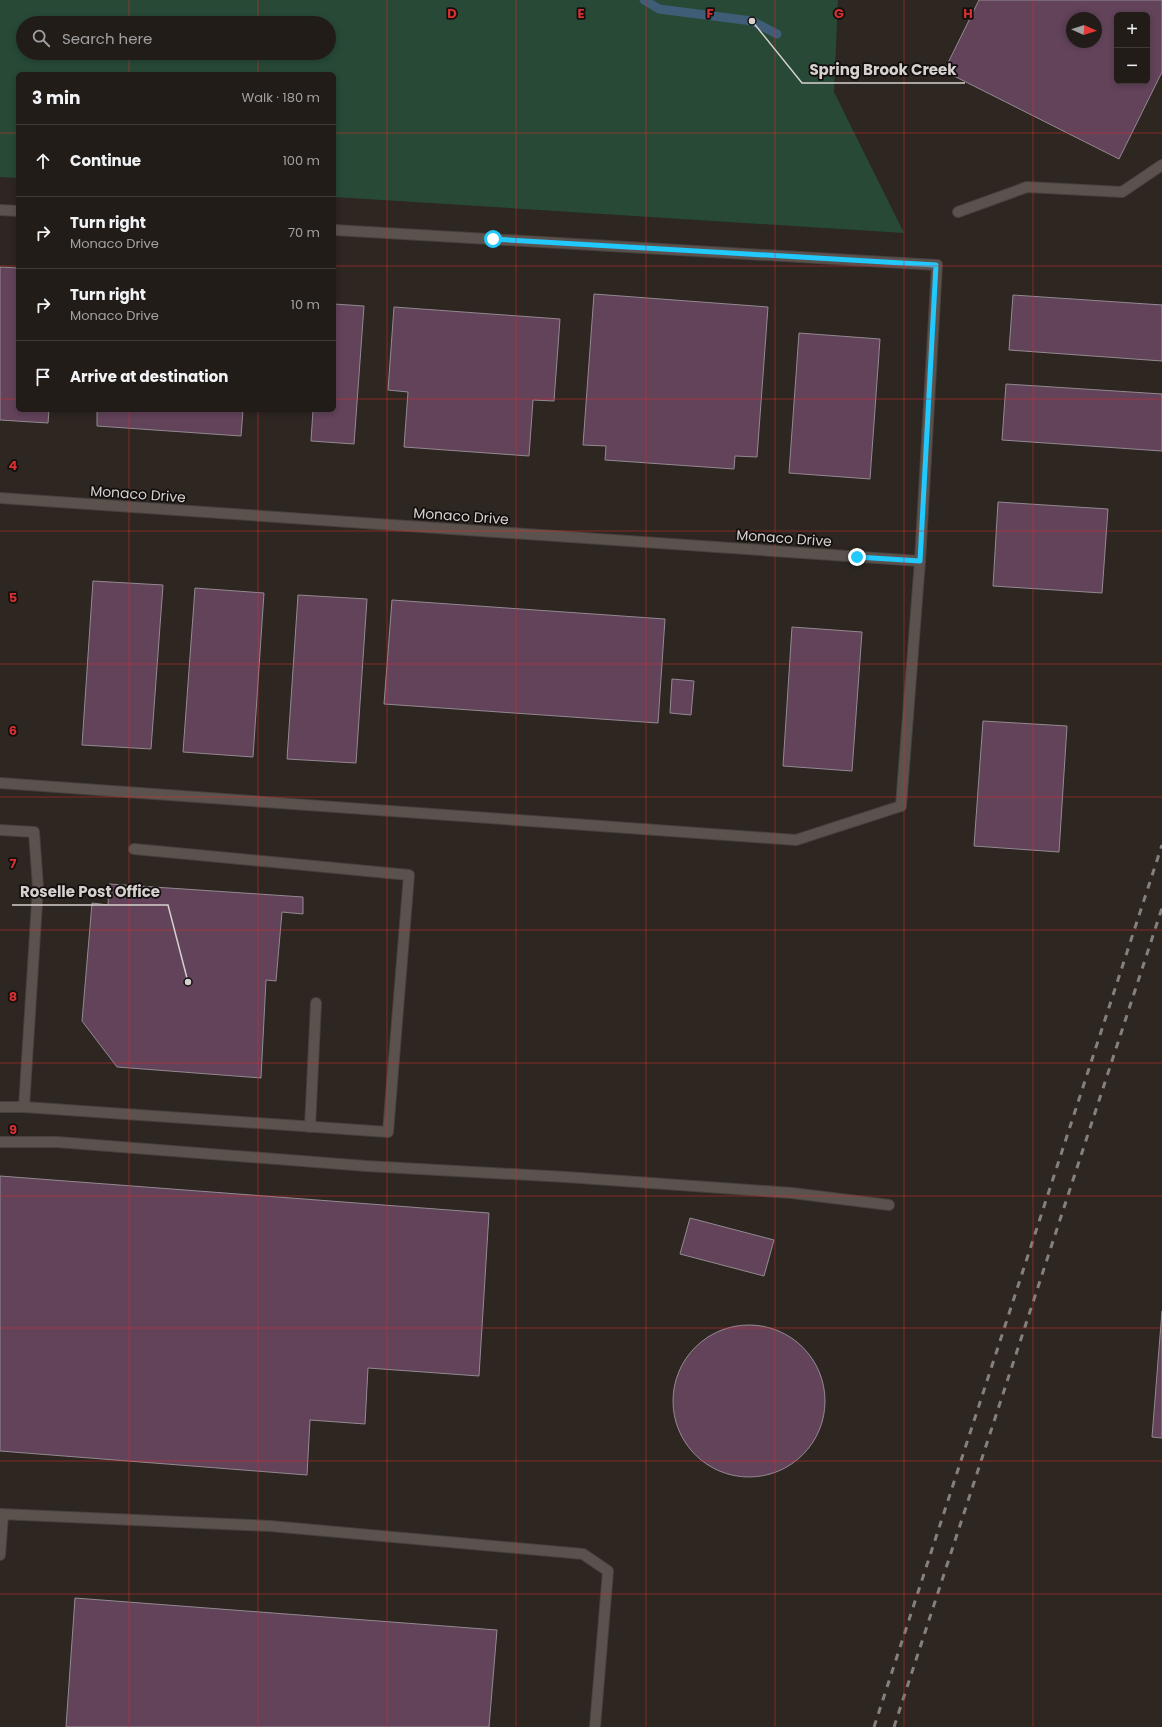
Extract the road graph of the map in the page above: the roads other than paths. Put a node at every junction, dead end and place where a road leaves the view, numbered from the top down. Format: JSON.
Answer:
{"nodes":[{"id":1,"x":1162,"y":165,"type":"edge"},
{"id":2,"x":0,"y":210,"type":"edge"},
{"id":3,"x":16,"y":211,"type":"edge"},
{"id":4,"x":958,"y":212,"type":"dead end"},
{"id":5,"x":336,"y":230,"type":"edge"},
{"id":6,"x":0,"y":498,"type":"edge"},
{"id":7,"x":920,"y":561,"type":"junction"},
{"id":8,"x":0,"y":783,"type":"edge"},
{"id":9,"x":0,"y":830,"type":"edge"},
{"id":10,"x":134,"y":849,"type":"dead end"},
{"id":11,"x":316,"y":1003,"type":"dead end"},
{"id":12,"x":0,"y":1107,"type":"edge"},
{"id":13,"x":24,"y":1107,"type":"junction"},
{"id":14,"x":310,"y":1127,"type":"junction"},
{"id":15,"x":0,"y":1142,"type":"edge"},
{"id":16,"x":889,"y":1205,"type":"dead end"},
{"id":17,"x":1,"y":1514,"type":"edge"},
{"id":18,"x":0,"y":1555,"type":"edge"},
{"id":19,"x":595,"y":1727,"type":"edge"}],
"edges":[{"from":1,"to":4,"type":"street"},
{"from":2,"to":3,"type":"street"},
{"from":5,"to":7,"type":"street"},
{"from":6,"to":7,"type":"street","name":"Monaco Drive"},
{"from":7,"to":8,"type":"street"},
{"from":9,"to":13,"type":"street"},
{"from":10,"to":14,"type":"street"},
{"from":11,"to":14,"type":"street"},
{"from":12,"to":13,"type":"street"},
{"from":13,"to":14,"type":"street"},
{"from":15,"to":16,"type":"street"},
{"from":17,"to":18,"type":"street"},
{"from":17,"to":19,"type":"street"}]}
